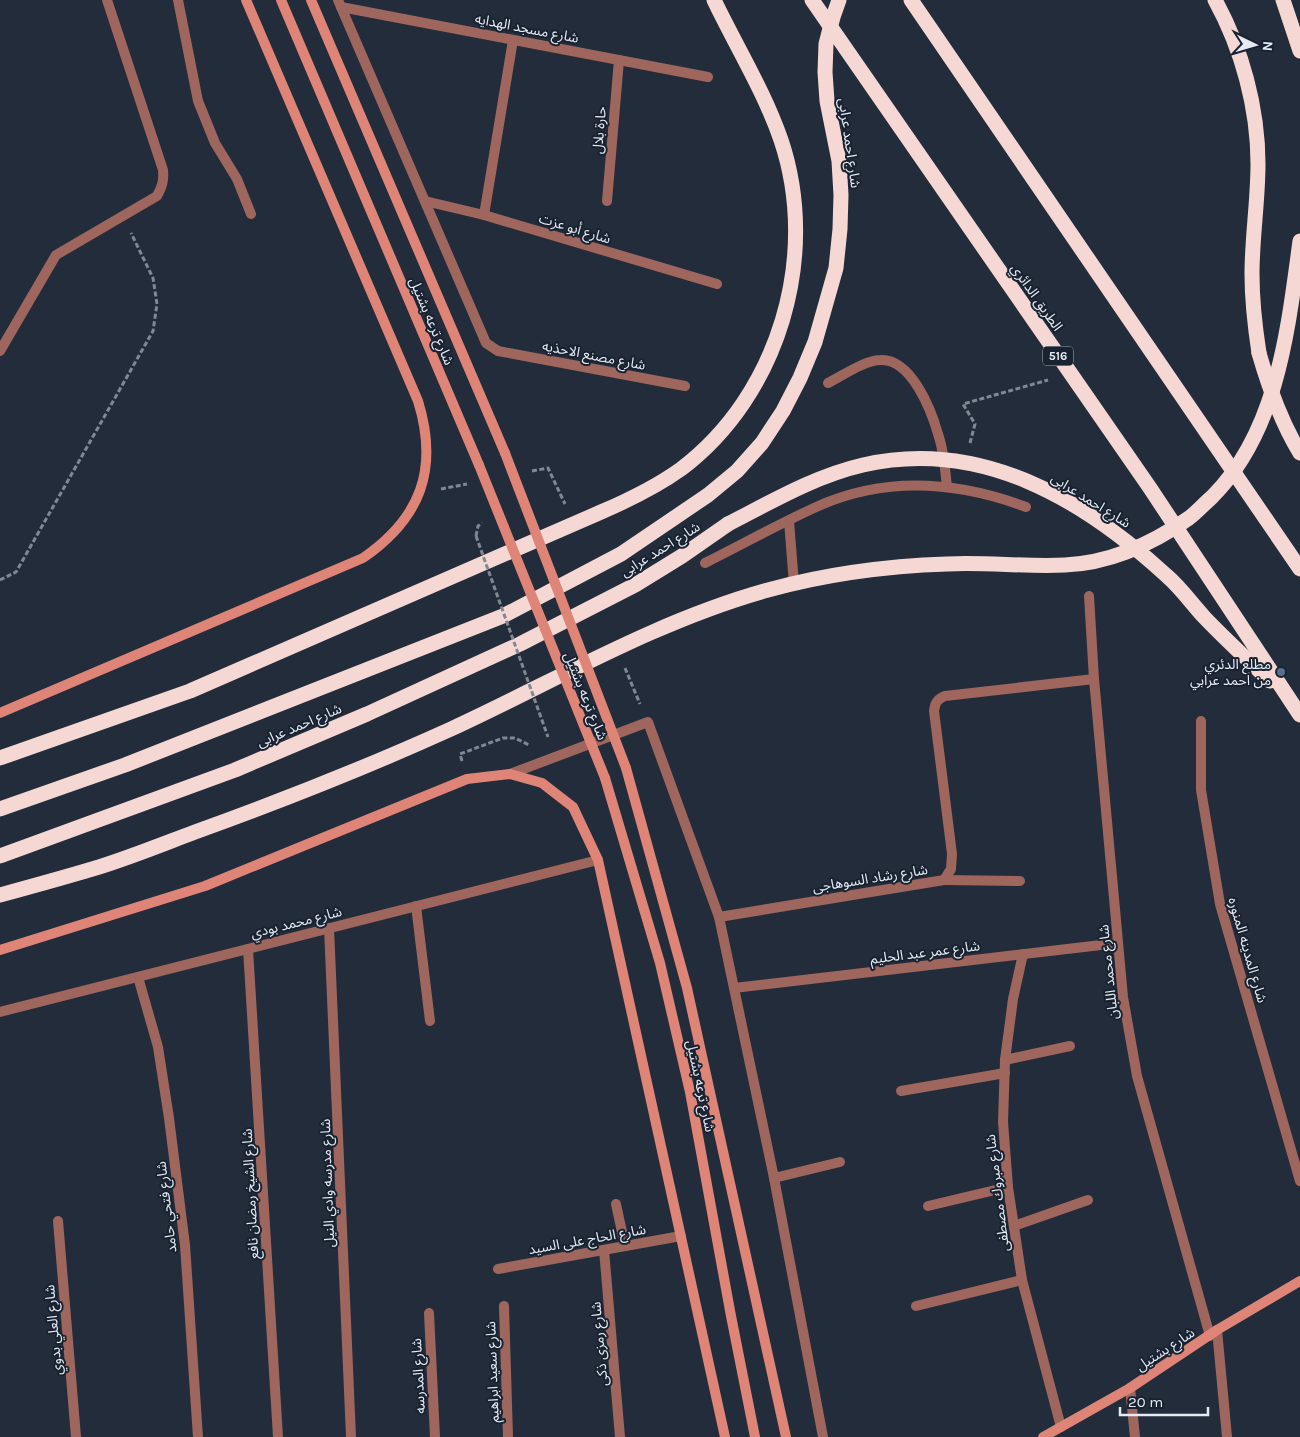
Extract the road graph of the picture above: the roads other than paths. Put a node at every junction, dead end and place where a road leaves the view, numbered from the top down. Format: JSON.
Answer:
{"nodes":[{"id":1,"x":107,"y":0,"type":"edge"},
{"id":2,"x":178,"y":0,"type":"edge"},
{"id":3,"x":246,"y":0,"type":"edge"},
{"id":4,"x":281,"y":0,"type":"edge"},
{"id":5,"x":311,"y":0,"type":"edge"},
{"id":6,"x":714,"y":0,"type":"edge"},
{"id":7,"x":812,"y":0,"type":"edge"},
{"id":8,"x":839,"y":0,"type":"edge"},
{"id":9,"x":911,"y":0,"type":"edge"},
{"id":10,"x":1215,"y":0,"type":"edge"},
{"id":11,"x":1283,"y":0,"type":"edge"},
{"id":12,"x":339,"y":3,"type":"edge"},
{"id":13,"x":513,"y":40,"type":"junction"},
{"id":14,"x":1300,"y":51,"type":"edge"},
{"id":15,"x":619,"y":60,"type":"junction"},
{"id":16,"x":708,"y":78,"type":"dead end"},
{"id":17,"x":425,"y":201,"type":"junction"},
{"id":18,"x":607,"y":201,"type":"dead end"},
{"id":19,"x":251,"y":214,"type":"dead end"},
{"id":20,"x":484,"y":215,"type":"junction"},
{"id":21,"x":1300,"y":241,"type":"edge"},
{"id":22,"x":717,"y":284,"type":"dead end"},
{"id":23,"x":0,"y":351,"type":"edge"},
{"id":24,"x":828,"y":383,"type":"dead end"},
{"id":25,"x":685,"y":386,"type":"dead end"},
{"id":26,"x":1300,"y":453,"type":"edge"},
{"id":27,"x":947,"y":487,"type":"junction"},
{"id":28,"x":1026,"y":507,"type":"dead end"},
{"id":29,"x":789,"y":521,"type":"junction"},
{"id":30,"x":705,"y":563,"type":"dead end"},
{"id":31,"x":1300,"y":569,"type":"edge"},
{"id":32,"x":794,"y":584,"type":"junction"},
{"id":33,"x":1089,"y":596,"type":"dead end"},
{"id":34,"x":1094,"y":679,"type":"junction"},
{"id":35,"x":1290,"y":701,"type":"junction"},
{"id":36,"x":0,"y":713,"type":"edge"},
{"id":37,"x":1300,"y":715,"type":"edge"},
{"id":38,"x":1201,"y":721,"type":"dead end"},
{"id":39,"x":0,"y":758,"type":"edge"},
{"id":40,"x":510,"y":774,"type":"junction"},
{"id":41,"x":0,"y":809,"type":"edge"},
{"id":42,"x":0,"y":856,"type":"edge"},
{"id":43,"x":598,"y":860,"type":"junction"},
{"id":44,"x":944,"y":880,"type":"junction"},
{"id":45,"x":1020,"y":881,"type":"dead end"},
{"id":46,"x":0,"y":895,"type":"edge"},
{"id":47,"x":416,"y":906,"type":"junction"},
{"id":48,"x":719,"y":917,"type":"junction"},
{"id":49,"x":329,"y":928,"type":"junction"},
{"id":50,"x":1118,"y":943,"type":"junction"},
{"id":51,"x":248,"y":948,"type":"junction"},
{"id":52,"x":0,"y":950,"type":"edge"},
{"id":53,"x":1023,"y":954,"type":"junction"},
{"id":54,"x":138,"y":977,"type":"junction"},
{"id":55,"x":734,"y":988,"type":"junction"},
{"id":56,"x":0,"y":1012,"type":"edge"},
{"id":57,"x":430,"y":1020,"type":"dead end"},
{"id":58,"x":1070,"y":1046,"type":"dead end"},
{"id":59,"x":1005,"y":1060,"type":"junction"},
{"id":60,"x":1005,"y":1073,"type":"junction"},
{"id":61,"x":901,"y":1091,"type":"dead end"},
{"id":62,"x":840,"y":1162,"type":"dead end"},
{"id":63,"x":774,"y":1178,"type":"junction"},
{"id":64,"x":1300,"y":1181,"type":"edge"},
{"id":65,"x":1008,"y":1187,"type":"junction"},
{"id":66,"x":1088,"y":1200,"type":"dead end"},
{"id":67,"x":616,"y":1204,"type":"dead end"},
{"id":68,"x":928,"y":1206,"type":"dead end"},
{"id":69,"x":58,"y":1221,"type":"dead end"},
{"id":70,"x":1014,"y":1226,"type":"junction"},
{"id":71,"x":681,"y":1236,"type":"junction"},
{"id":72,"x":625,"y":1246,"type":"junction"},
{"id":73,"x":604,"y":1250,"type":"junction"},
{"id":74,"x":498,"y":1269,"type":"dead end"},
{"id":75,"x":1022,"y":1280,"type":"junction"},
{"id":76,"x":1300,"y":1281,"type":"edge"},
{"id":77,"x":504,"y":1306,"type":"dead end"},
{"id":78,"x":916,"y":1306,"type":"dead end"},
{"id":79,"x":429,"y":1313,"type":"dead end"},
{"id":80,"x":1214,"y":1333,"type":"junction"},
{"id":81,"x":1130,"y":1388,"type":"junction"},
{"id":82,"x":1061,"y":1427,"type":"junction"},
{"id":83,"x":76,"y":1437,"type":"edge"},
{"id":84,"x":198,"y":1437,"type":"edge"},
{"id":85,"x":278,"y":1437,"type":"edge"},
{"id":86,"x":351,"y":1437,"type":"edge"},
{"id":87,"x":435,"y":1437,"type":"edge"},
{"id":88,"x":508,"y":1437,"type":"edge"},
{"id":89,"x":620,"y":1437,"type":"edge"},
{"id":90,"x":725,"y":1437,"type":"edge"},
{"id":91,"x":755,"y":1437,"type":"edge"},
{"id":92,"x":786,"y":1437,"type":"edge"},
{"id":93,"x":823,"y":1437,"type":"edge"},
{"id":94,"x":1044,"y":1437,"type":"edge"},
{"id":95,"x":1135,"y":1437,"type":"edge"},
{"id":96,"x":1227,"y":1437,"type":"edge"}],
"edges":[{"from":1,"to":23,"type":"street"},
{"from":2,"to":19,"type":"street"},
{"from":3,"to":36,"type":"street"},
{"from":4,"to":91,"type":"street","name":"شارع ترعه بشتيل","bridge":true},
{"from":5,"to":92,"type":"street","name":"شارع ترعه بشتيل","bridge":true},
{"from":6,"to":39,"type":"highway"},
{"from":7,"to":35,"type":"highway","name":"الطريق الدائري","number":"516","bridge":true},
{"from":8,"to":41,"type":"highway","name":"شارع احمد عرابى"},
{"from":9,"to":31,"type":"highway","bridge":true},
{"from":10,"to":26,"type":"highway","bridge":true},
{"from":11,"to":14,"type":"highway"},
{"from":12,"to":13,"type":"street","name":"شارع مسجد الهدايه"},
{"from":12,"to":17,"type":"street"},
{"from":13,"to":15,"type":"street","name":"شارع مسجد الهدايه"},
{"from":13,"to":20,"type":"street"},
{"from":15,"to":16,"type":"street","name":"شارع مسجد الهدايه"},
{"from":15,"to":18,"type":"street","name":"حارة بلال"},
{"from":17,"to":20,"type":"street","name":"شارع أبو عزت"},
{"from":17,"to":25,"type":"street","name":"شارع مصنع الاحذيه"},
{"from":20,"to":22,"type":"street","name":"شارع أبو عزت"},
{"from":21,"to":32,"type":"highway"},
{"from":24,"to":27,"type":"street"},
{"from":27,"to":28,"type":"street"},
{"from":27,"to":29,"type":"street"},
{"from":29,"to":30,"type":"street"},
{"from":29,"to":32,"type":"street"},
{"from":32,"to":46,"type":"highway"},
{"from":33,"to":34,"type":"street","name":"شارع محمد اللبان"},
{"from":34,"to":44,"type":"street","name":"شارع رشاد السوهاجى"},
{"from":34,"to":50,"type":"street","name":"شارع محمد اللبان"},
{"from":35,"to":37,"type":"highway","name":"الطريق الدائري","number":"516","bridge":true},
{"from":35,"to":42,"type":"highway","name":"شارع احمد عرابى","bridge":true},
{"from":38,"to":64,"type":"street","name":"شارع المدينه المنوره"},
{"from":40,"to":43,"type":"street"},
{"from":40,"to":48,"type":"street"},
{"from":40,"to":52,"type":"street"},
{"from":43,"to":47,"type":"street","name":"شارع محمد بودي"},
{"from":43,"to":71,"type":"street"},
{"from":44,"to":45,"type":"street"},
{"from":44,"to":48,"type":"street","name":"شارع رشاد السوهاجى"},
{"from":47,"to":49,"type":"street","name":"شارع محمد بودي"},
{"from":47,"to":57,"type":"street"},
{"from":48,"to":55,"type":"street"},
{"from":49,"to":51,"type":"street","name":"شارع محمد بودي"},
{"from":49,"to":86,"type":"street","name":"شارع مدرسه وادي النيل"},
{"from":50,"to":53,"type":"street","name":"شارع عمر عبد الحليم"},
{"from":50,"to":80,"type":"street","name":"شارع محمد اللبان"},
{"from":51,"to":54,"type":"street","name":"شارع محمد بودي"},
{"from":51,"to":85,"type":"street","name":"شارع الشيخ رمضان نافع"},
{"from":53,"to":55,"type":"street","name":"شارع عمر عبد الحليم"},
{"from":53,"to":59,"type":"street","name":"شارع مبروك مصطفى"},
{"from":54,"to":56,"type":"street","name":"شارع محمد بودي"},
{"from":54,"to":84,"type":"street","name":"شارع فتحي حامد"},
{"from":55,"to":63,"type":"street"},
{"from":58,"to":59,"type":"street"},
{"from":59,"to":60,"type":"street","name":"شارع مبروك مصطفى"},
{"from":60,"to":61,"type":"street"},
{"from":60,"to":65,"type":"street","name":"شارع مبروك مصطفى"},
{"from":62,"to":63,"type":"street"},
{"from":63,"to":93,"type":"street"},
{"from":65,"to":68,"type":"street"},
{"from":65,"to":70,"type":"street","name":"شارع مبروك مصطفى"},
{"from":66,"to":70,"type":"street"},
{"from":67,"to":72,"type":"street"},
{"from":69,"to":83,"type":"street","name":"شارع العلي بدوي"},
{"from":70,"to":75,"type":"street","name":"شارع مبروك مصطفى"},
{"from":71,"to":72,"type":"street","name":"شارع الحاج على السيد"},
{"from":71,"to":90,"type":"street"},
{"from":72,"to":73,"type":"street","name":"شارع الحاج على السيد"},
{"from":73,"to":74,"type":"street","name":"شارع الحاج على السيد"},
{"from":73,"to":89,"type":"street","name":"شارع رمزى ذكى"},
{"from":75,"to":78,"type":"street"},
{"from":75,"to":82,"type":"street","name":"شارع مبروك مصطفى"},
{"from":76,"to":80,"type":"street","name":"شارع بشتيل"},
{"from":77,"to":88,"type":"street","name":"شارع سعيد ابراهيم"},
{"from":79,"to":87,"type":"street","name":"شارع المدرسه"},
{"from":80,"to":81,"type":"street","name":"شارع بشتيل"},
{"from":80,"to":96,"type":"street","name":"شارع محمد اللبان"},
{"from":81,"to":82,"type":"street","name":"شارع بشتيل"},
{"from":81,"to":95,"type":"street"},
{"from":82,"to":94,"type":"street","name":"شارع بشتيل"}]}
